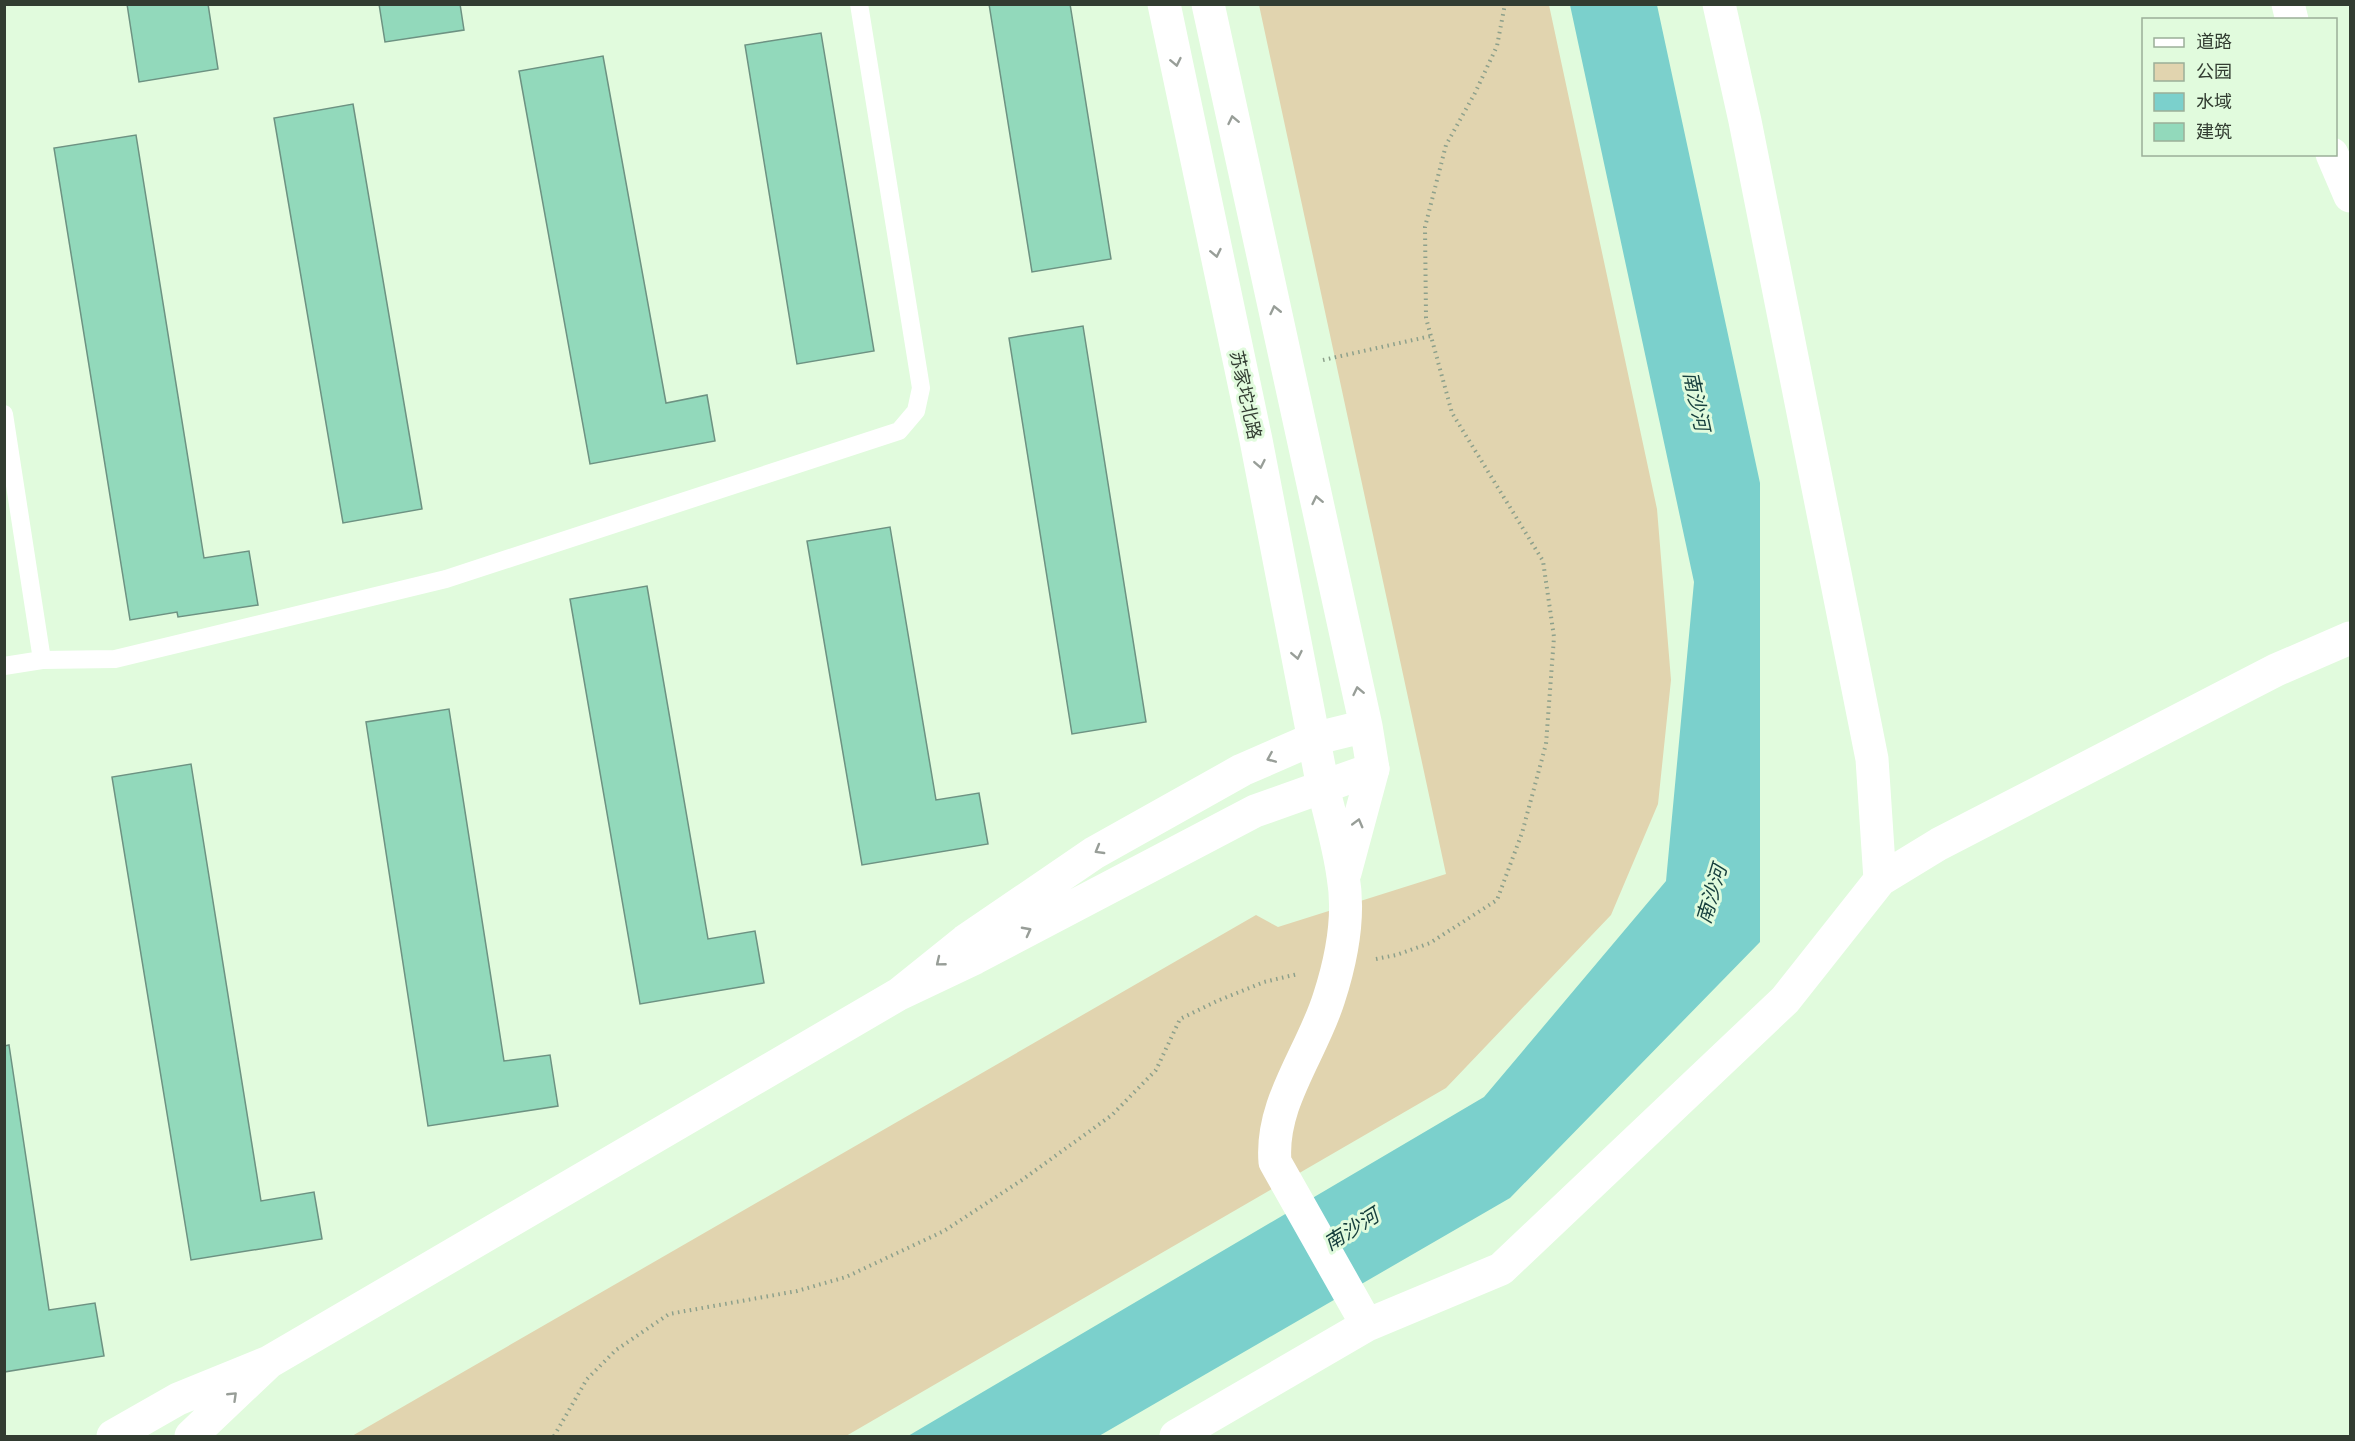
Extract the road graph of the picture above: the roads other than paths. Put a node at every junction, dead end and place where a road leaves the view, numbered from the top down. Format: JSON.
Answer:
{"nodes":[{"id":1,"x":859,"y":4,"type":"edge"},
{"id":2,"x":1164,"y":4,"type":"edge"},
{"id":3,"x":1209,"y":4,"type":"edge"},
{"id":4,"x":1719,"y":4,"type":"edge"},
{"id":5,"x":2333,"y":156,"type":"edge"},
{"id":6,"x":2350,"y":196,"type":"edge"},
{"id":7,"x":4,"y":414,"type":"edge"},
{"id":8,"x":2350,"y":638,"type":"edge"},
{"id":9,"x":42,"y":660,"type":"junction"},
{"id":10,"x":4,"y":666,"type":"edge"},
{"id":11,"x":1366,"y":726,"type":"junction"},
{"id":12,"x":1313,"y":739,"type":"junction"},
{"id":13,"x":1373,"y":769,"type":"junction"},
{"id":14,"x":1323,"y":787,"type":"junction"},
{"id":15,"x":1344,"y":878,"type":"junction"},
{"id":16,"x":1880,"y":880,"type":"junction"},
{"id":17,"x":899,"y":994,"type":"junction"},
{"id":18,"x":1367,"y":1325,"type":"junction"},
{"id":19,"x":269,"y":1362,"type":"junction"},
{"id":20,"x":113,"y":1437,"type":"edge"},
{"id":21,"x":191,"y":1437,"type":"edge"},
{"id":22,"x":1176,"y":1437,"type":"edge"}],
"edges":[{"from":1,"to":9,"type":"lane"},
{"from":2,"to":12,"type":"street","name":"苏家坨北路","one_way":true},
{"from":11,"to":3,"type":"street","one_way":true},
{"from":4,"to":16,"type":"street"},
{"from":5,"to":6,"type":"street"},
{"from":7,"to":9,"type":"lane"},
{"from":8,"to":16,"type":"street"},
{"from":9,"to":10,"type":"lane"},
{"from":11,"to":12,"type":"street"},
{"from":11,"to":13,"type":"street"},
{"from":12,"to":14,"type":"street","name":"苏家坨北路"},
{"from":12,"to":17,"type":"street","one_way":true},
{"from":13,"to":14,"type":"street"},
{"from":15,"to":13,"type":"street","one_way":true},
{"from":14,"to":15,"type":"street","name":"苏家坨北路"},
{"from":17,"to":14,"type":"street","one_way":true},
{"from":15,"to":18,"type":"street"},
{"from":16,"to":18,"type":"street"},
{"from":17,"to":19,"type":"street"},
{"from":18,"to":22,"type":"street"},
{"from":19,"to":20,"type":"street"},
{"from":21,"to":19,"type":"street","one_way":true}]}
